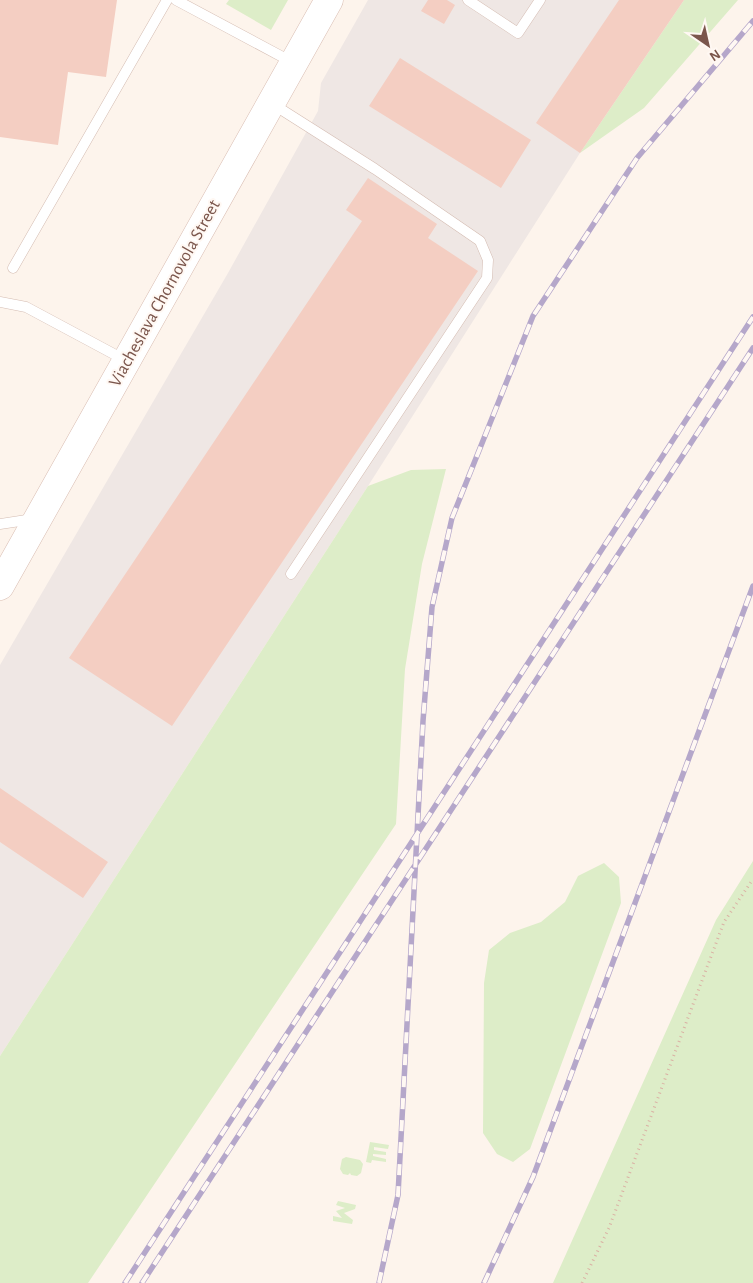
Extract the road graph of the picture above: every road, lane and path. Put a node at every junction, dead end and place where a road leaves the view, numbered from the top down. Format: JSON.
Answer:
{"nodes":[{"id":1,"x":167,"y":0,"type":"edge"},
{"id":2,"x":176,"y":0,"type":"edge"},
{"id":3,"x":329,"y":0,"type":"edge"},
{"id":4,"x":468,"y":0,"type":"edge"},
{"id":5,"x":540,"y":0,"type":"edge"},
{"id":6,"x":293,"y":63,"type":"junction"},
{"id":7,"x":270,"y":102,"type":"junction"},
{"id":8,"x":13,"y":268,"type":"dead end"},
{"id":9,"x":0,"y":302,"type":"edge"},
{"id":10,"x":127,"y":360,"type":"junction"},
{"id":11,"x":39,"y":518,"type":"junction"},
{"id":12,"x":0,"y":524,"type":"edge"},
{"id":13,"x":291,"y":574,"type":"dead end"},
{"id":14,"x":0,"y":586,"type":"edge"},
{"id":15,"x":753,"y":879,"type":"edge"},
{"id":16,"x":582,"y":1283,"type":"edge"}],
"edges":[{"from":1,"to":8,"type":"lane"},
{"from":2,"to":6,"type":"lane"},
{"from":3,"to":6,"type":"main road","name":"Viacheslava Chornovola Street"},
{"from":4,"to":5,"type":"lane"},
{"from":6,"to":7,"type":"main road","name":"Viacheslava Chornovola Street"},
{"from":7,"to":10,"type":"main road","name":"Viacheslava Chornovola Street"},
{"from":7,"to":13,"type":"lane"},
{"from":9,"to":10,"type":"lane"},
{"from":10,"to":11,"type":"main road","name":"Viacheslava Chornovola Street"},
{"from":11,"to":12,"type":"lane"},
{"from":11,"to":14,"type":"main road","name":"Viacheslava Chornovola Street"},
{"from":15,"to":16,"type":"path"}]}
